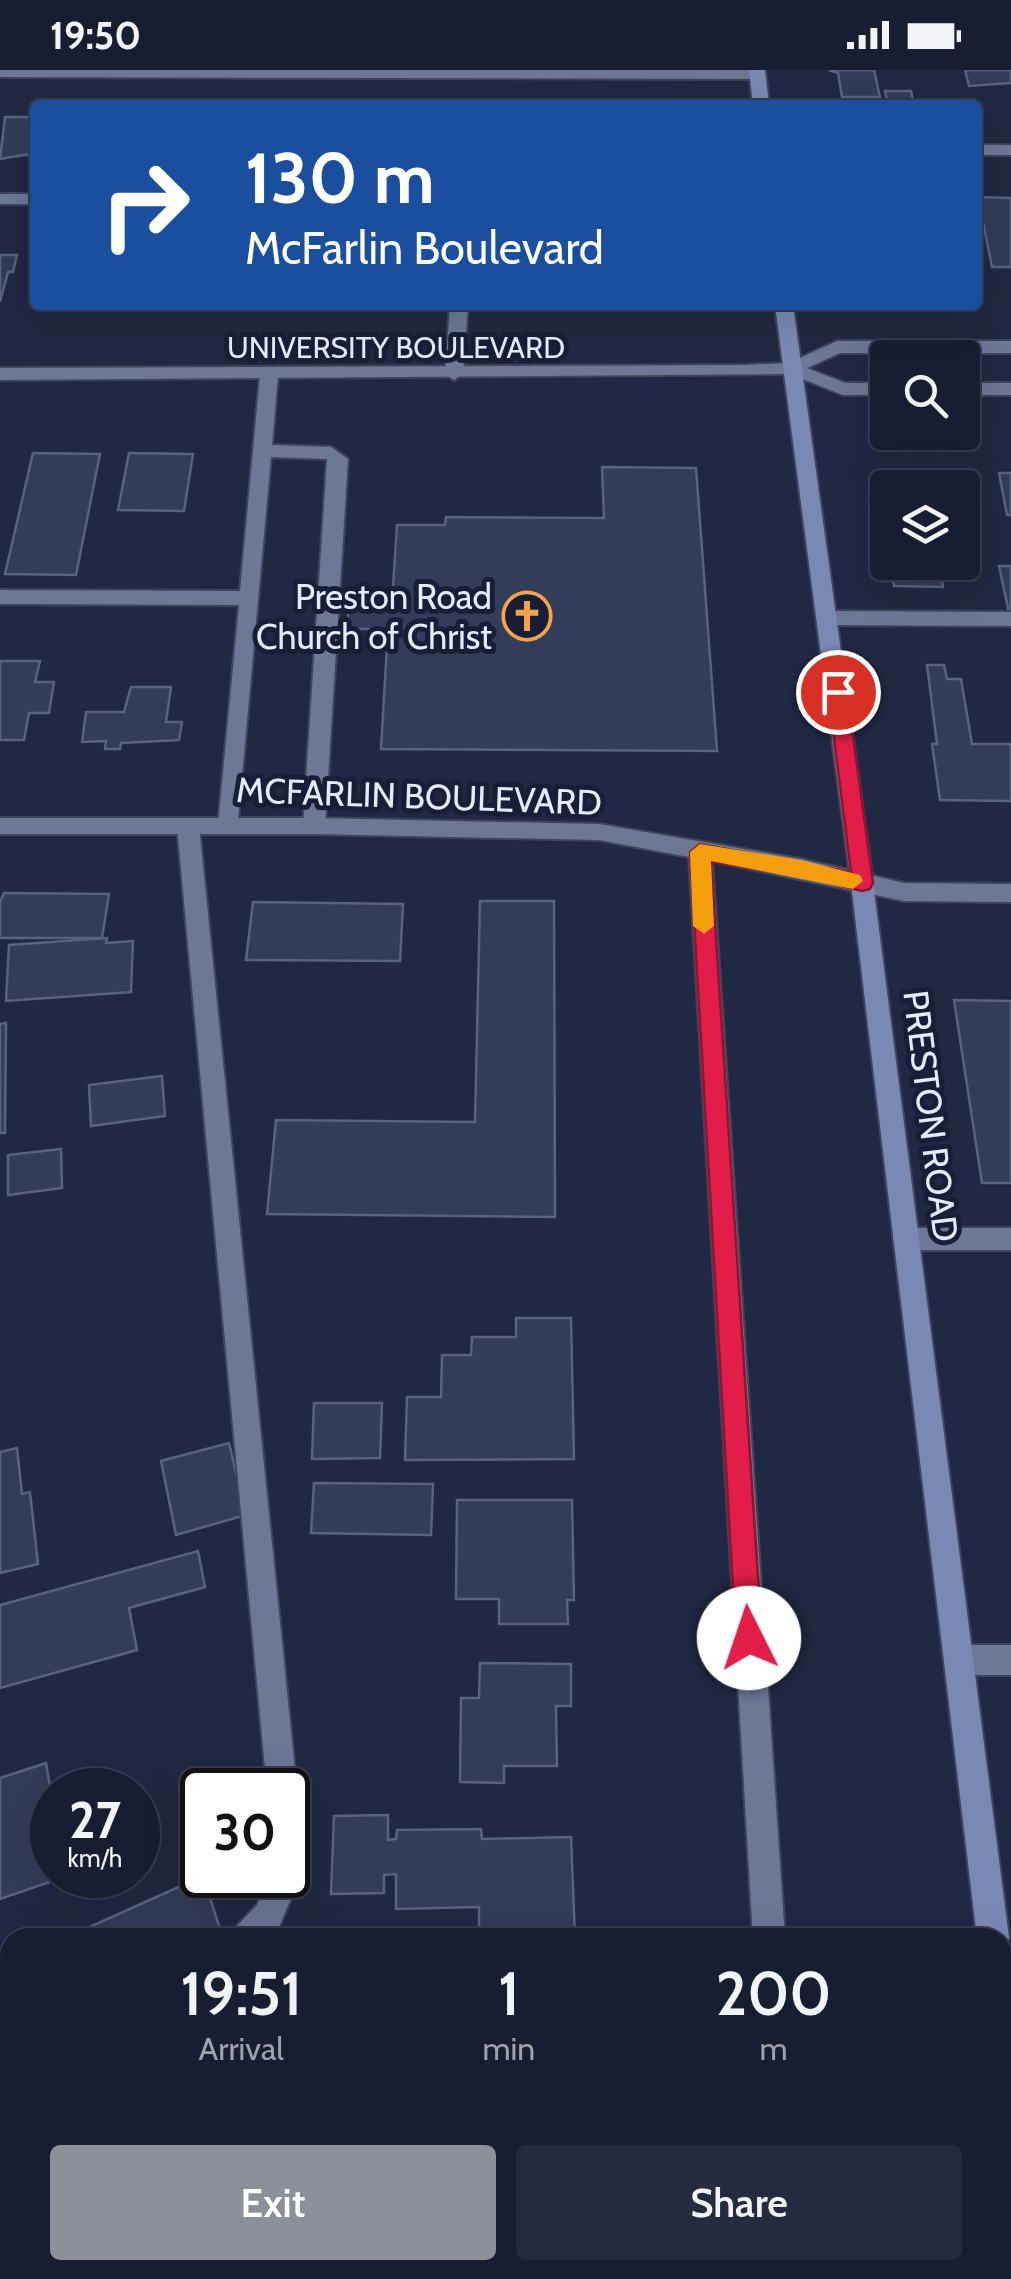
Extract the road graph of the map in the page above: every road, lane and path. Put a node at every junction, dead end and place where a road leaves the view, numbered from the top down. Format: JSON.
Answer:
{"nodes":[{"id":1,"x":23,"y":71,"type":"edge"},
{"id":2,"x":0,"y":72,"type":"edge"},
{"id":3,"x":757,"y":72,"type":"edge"},
{"id":4,"x":760,"y":100,"type":"edge"},
{"id":5,"x":982,"y":150,"type":"edge"},
{"id":6,"x":1011,"y":150,"type":"edge"},
{"id":7,"x":0,"y":199,"type":"edge"},
{"id":8,"x":30,"y":199,"type":"edge"},
{"id":9,"x":460,"y":310,"type":"edge"},
{"id":10,"x":785,"y":310,"type":"edge"},
{"id":11,"x":1011,"y":347,"type":"edge"},
{"id":12,"x":980,"y":348,"type":"edge"},
{"id":13,"x":870,"y":350,"type":"edge"},
{"id":14,"x":792,"y":368,"type":"junction"},
{"id":15,"x":0,"y":374,"type":"edge"},
{"id":16,"x":454,"y":374,"type":"junction"},
{"id":17,"x":270,"y":375,"type":"junction"},
{"id":18,"x":870,"y":389,"type":"edge"},
{"id":19,"x":980,"y":389,"type":"edge"},
{"id":20,"x":1011,"y":389,"type":"edge"},
{"id":21,"x":261,"y":452,"type":"junction"},
{"id":22,"x":0,"y":596,"type":"edge"},
{"id":23,"x":248,"y":598,"type":"junction"},
{"id":24,"x":828,"y":618,"type":"junction"},
{"id":25,"x":1011,"y":619,"type":"edge"},
{"id":26,"x":228,"y":825,"type":"junction"},
{"id":27,"x":0,"y":826,"type":"edge"},
{"id":28,"x":188,"y":826,"type":"junction"},
{"id":29,"x":314,"y":826,"type":"junction"},
{"id":30,"x":700,"y":852,"type":"junction"},
{"id":31,"x":862,"y":883,"type":"junction"},
{"id":32,"x":1011,"y":893,"type":"edge"},
{"id":33,"x":906,"y":1238,"type":"junction"},
{"id":34,"x":1011,"y":1239,"type":"edge"},
{"id":35,"x":958,"y":1660,"type":"junction"},
{"id":36,"x":1011,"y":1660,"type":"edge"},
{"id":37,"x":280,"y":1768,"type":"edge"},
{"id":38,"x":276,"y":1898,"type":"edge"},
{"id":39,"x":257,"y":1928,"type":"edge"},
{"id":40,"x":767,"y":1928,"type":"edge"},
{"id":41,"x":992,"y":1928,"type":"edge"}],
"edges":[{"from":1,"to":2,"type":"street"},
{"from":1,"to":3,"type":"street"},
{"from":3,"to":4,"type":"main road"},
{"from":5,"to":6,"type":"street"},
{"from":7,"to":8,"type":"street"},
{"from":9,"to":16,"type":"street"},
{"from":10,"to":14,"type":"main road","name":"PRESTON ROAD"},
{"from":11,"to":12,"type":"street","name":"UNIVERSITY BOULEVARD"},
{"from":13,"to":14,"type":"street","name":"UNIVERSITY BOULEVARD"},
{"from":14,"to":16,"type":"street","name":"UNIVERSITY BOULEVARD"},
{"from":14,"to":18,"type":"street","name":"UNIVERSITY BOULEVARD"},
{"from":14,"to":24,"type":"main road","name":"PRESTON ROAD"},
{"from":15,"to":17,"type":"street","name":"UNIVERSITY BOULEVARD"},
{"from":16,"to":17,"type":"street","name":"UNIVERSITY BOULEVARD"},
{"from":17,"to":21,"type":"street"},
{"from":19,"to":20,"type":"street"},
{"from":21,"to":23,"type":"street"},
{"from":21,"to":29,"type":"street"},
{"from":22,"to":23,"type":"street"},
{"from":23,"to":26,"type":"street"},
{"from":24,"to":25,"type":"street"},
{"from":24,"to":31,"type":"main road","name":"PRESTON ROAD"},
{"from":26,"to":28,"type":"street","name":"MCFARLIN BOULEVARD"},
{"from":26,"to":29,"type":"street","name":"MCFARLIN BOULEVARD"},
{"from":27,"to":28,"type":"street","name":"MCFARLIN BOULEVARD"},
{"from":28,"to":37,"type":"street"},
{"from":29,"to":30,"type":"street","name":"MCFARLIN BOULEVARD"},
{"from":30,"to":31,"type":"street","name":"MCFARLIN BOULEVARD"},
{"from":30,"to":40,"type":"street"},
{"from":31,"to":32,"type":"street","name":"MCFARLIN BOULEVARD"},
{"from":31,"to":33,"type":"main road","name":"PRESTON ROAD"},
{"from":33,"to":34,"type":"street"},
{"from":33,"to":35,"type":"main road","name":"PRESTON ROAD"},
{"from":35,"to":36,"type":"street"},
{"from":35,"to":41,"type":"main road","name":"PRESTON ROAD"},
{"from":38,"to":39,"type":"street"}]}
